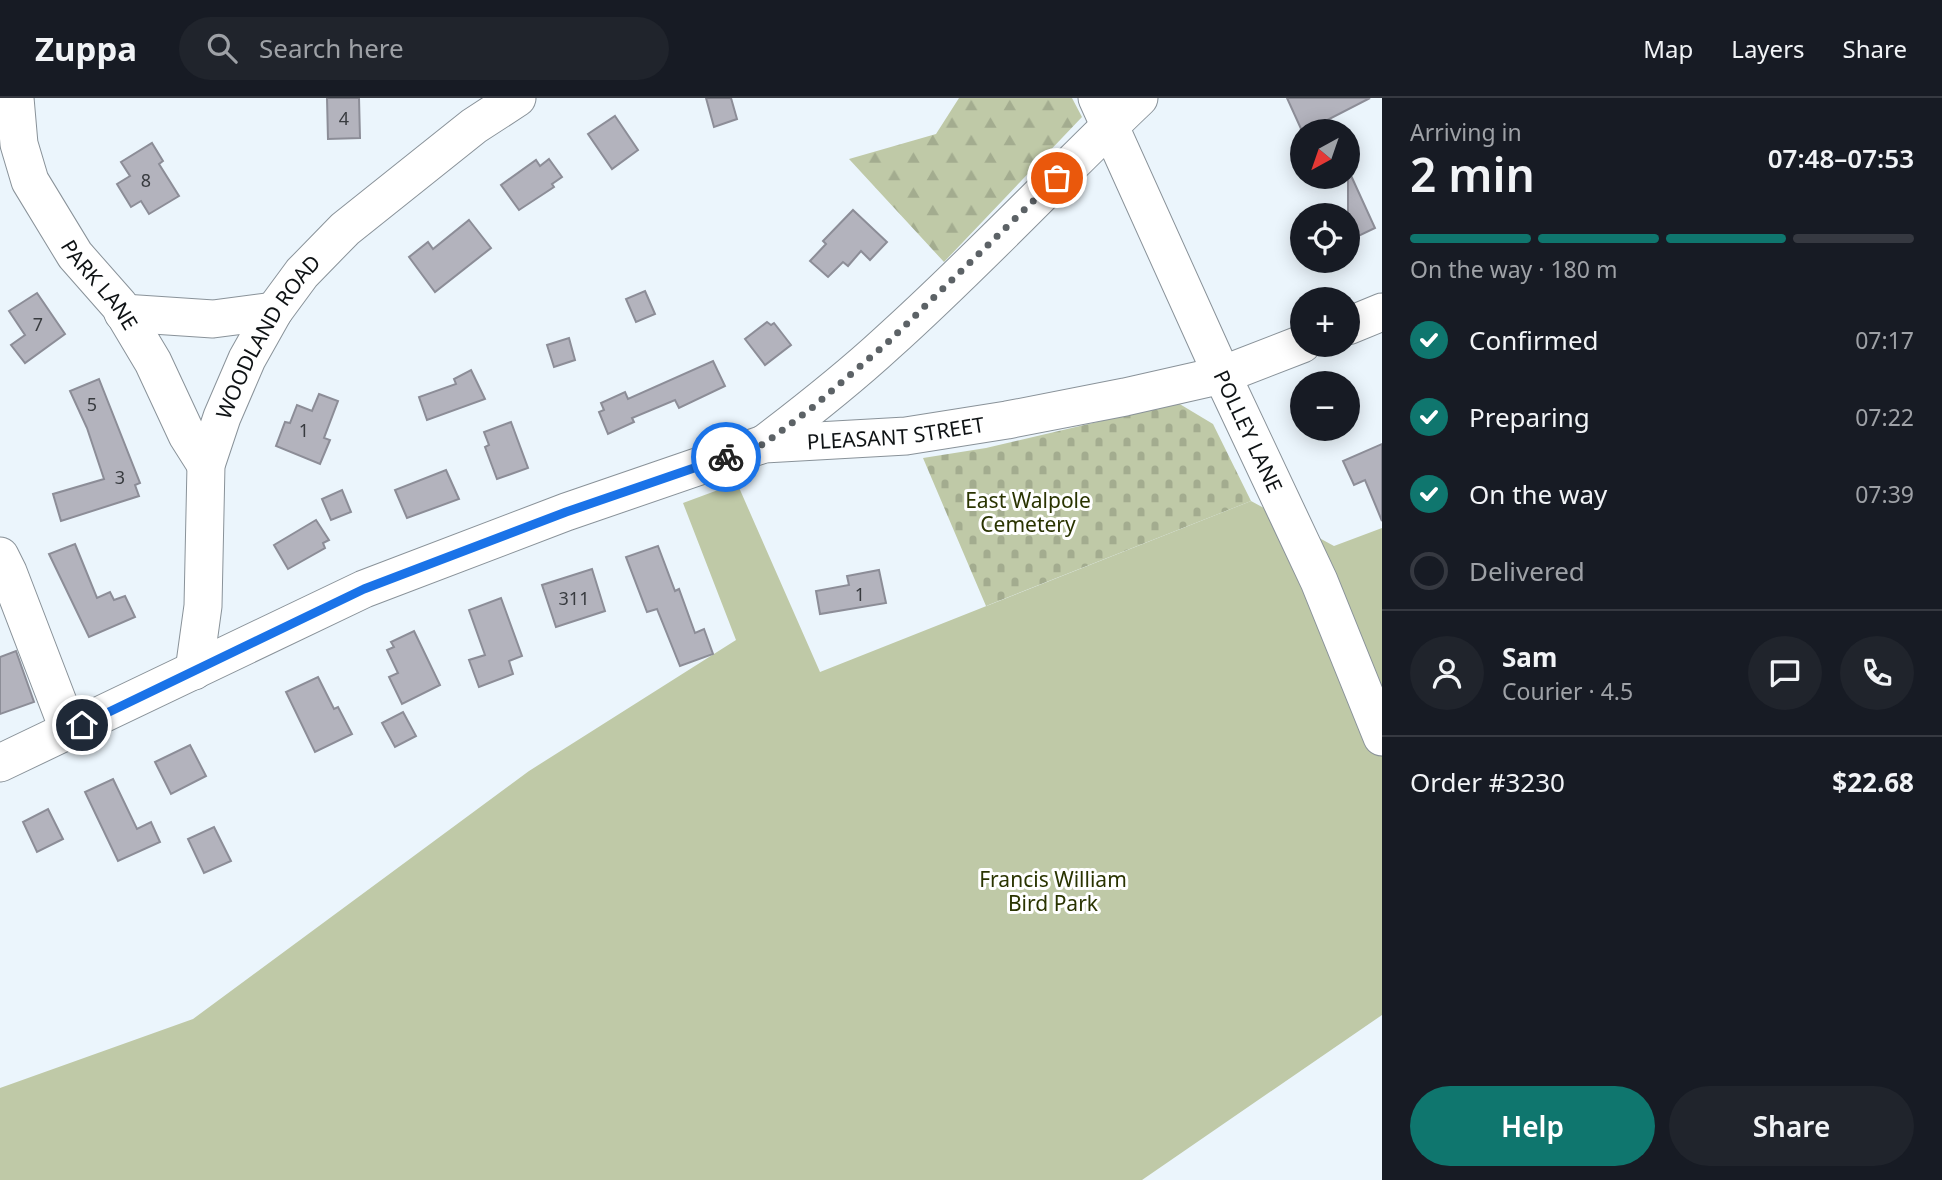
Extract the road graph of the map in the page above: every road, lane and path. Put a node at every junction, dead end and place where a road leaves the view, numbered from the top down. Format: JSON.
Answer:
{"nodes":[{"id":1,"x":15,"y":98,"type":"edge"},
{"id":2,"x":517,"y":98,"type":"edge"},
{"id":3,"x":1139,"y":98,"type":"edge"},
{"id":4,"x":1104,"y":111,"type":"edge"},
{"id":5,"x":466,"y":112,"type":"edge"},
{"id":6,"x":274,"y":311,"type":"junction"},
{"id":7,"x":1382,"y":312,"type":"edge"},
{"id":8,"x":123,"y":313,"type":"junction"},
{"id":9,"x":1360,"y":321,"type":"edge"},
{"id":10,"x":1290,"y":349,"type":"edge"},
{"id":11,"x":1222,"y":375,"type":"junction"},
{"id":12,"x":764,"y":444,"type":"junction"},
{"id":13,"x":206,"y":465,"type":"junction"},
{"id":14,"x":0,"y":556,"type":"edge"},
{"id":15,"x":194,"y":671,"type":"junction"},
{"id":16,"x":69,"y":731,"type":"junction"},
{"id":17,"x":1382,"y":737,"type":"edge"},
{"id":18,"x":0,"y":763,"type":"edge"}],
"edges":[{"from":1,"to":8,"type":"street","name":"PARK LANE"},
{"from":2,"to":5,"type":"street","name":"WOODLAND ROAD"},
{"from":3,"to":4,"type":"street"},
{"from":4,"to":11,"type":"street","name":"POLLEY LANE"},
{"from":4,"to":12,"type":"street"},
{"from":5,"to":6,"type":"street","name":"WOODLAND ROAD"},
{"from":6,"to":8,"type":"street"},
{"from":6,"to":13,"type":"street","name":"WOODLAND ROAD"},
{"from":7,"to":9,"type":"street"},
{"from":8,"to":13,"type":"street","name":"PARK LANE"},
{"from":10,"to":11,"type":"street","name":"PLEASANT STREET"},
{"from":11,"to":12,"type":"street","name":"PLEASANT STREET"},
{"from":11,"to":17,"type":"street","name":"POLLEY LANE"},
{"from":12,"to":15,"type":"street","name":"PLEASANT STREET"},
{"from":13,"to":15,"type":"street","name":"WOODLAND ROAD"},
{"from":14,"to":16,"type":"street"},
{"from":15,"to":16,"type":"street","name":"PLEASANT STREET"},
{"from":16,"to":18,"type":"street","name":"PLEASANT STREET"}]}
